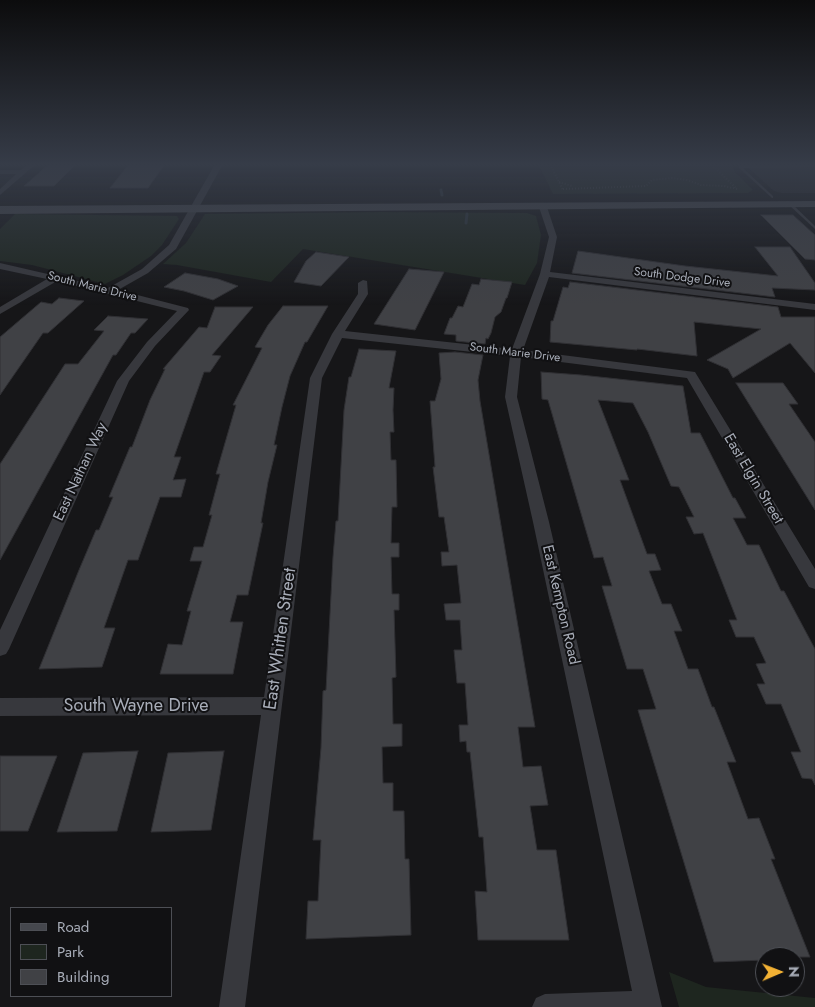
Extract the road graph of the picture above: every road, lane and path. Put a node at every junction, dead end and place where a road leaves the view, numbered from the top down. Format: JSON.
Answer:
{"nodes":[{"id":1,"x":194,"y":211,"type":"edge"},
{"id":2,"x":544,"y":211,"type":"edge"},
{"id":3,"x":792,"y":211,"type":"edge"},
{"id":4,"x":815,"y":228,"type":"edge"},
{"id":5,"x":0,"y":266,"type":"edge"},
{"id":6,"x":545,"y":274,"type":"junction"},
{"id":7,"x":56,"y":278,"type":"junction"},
{"id":8,"x":364,"y":283,"type":"dead end"},
{"id":9,"x":110,"y":291,"type":"junction"},
{"id":10,"x":815,"y":307,"type":"edge"},
{"id":11,"x":184,"y":310,"type":"joint"},
{"id":12,"x":0,"y":311,"type":"edge"},
{"id":13,"x":338,"y":334,"type":"junction"},
{"id":14,"x":516,"y":353,"type":"junction"},
{"id":15,"x":692,"y":375,"type":"joint"},
{"id":16,"x":815,"y":584,"type":"edge"},
{"id":17,"x":0,"y":649,"type":"edge"},
{"id":18,"x":272,"y":706,"type":"junction"},
{"id":19,"x":0,"y":707,"type":"edge"},
{"id":20,"x":649,"y":1005,"type":"edge"},
{"id":21,"x":232,"y":1007,"type":"edge"},
{"id":22,"x":545,"y":1007,"type":"edge"}],
"edges":[{"from":1,"to":9,"type":"street"},
{"from":2,"to":6,"type":"street","name":"East Kempton Road"},
{"from":3,"to":4,"type":"lane"},
{"from":5,"to":7,"type":"street","name":"South Marie Drive"},
{"from":6,"to":10,"type":"street","name":"South Dodge Drive"},
{"from":6,"to":14,"type":"street","name":"East Kempton Road"},
{"from":7,"to":9,"type":"street","name":"South Marie Drive"},
{"from":7,"to":12,"type":"street"},
{"from":8,"to":13,"type":"street","name":"East Whitten Street"},
{"from":9,"to":11,"type":"street","name":"South Marie Drive"},
{"from":11,"to":17,"type":"street","name":"East Nathan Way"},
{"from":13,"to":14,"type":"street","name":"South Marie Drive"},
{"from":13,"to":18,"type":"street","name":"East Whitten Street"},
{"from":14,"to":15,"type":"street","name":"South Marie Drive"},
{"from":14,"to":20,"type":"street","name":"East Kempton Road"},
{"from":15,"to":16,"type":"street","name":"East Elgin Street"},
{"from":18,"to":19,"type":"street","name":"South Wayne Drive"},
{"from":18,"to":21,"type":"street","name":"East Whitten Street"},
{"from":20,"to":22,"type":"street"}]}
